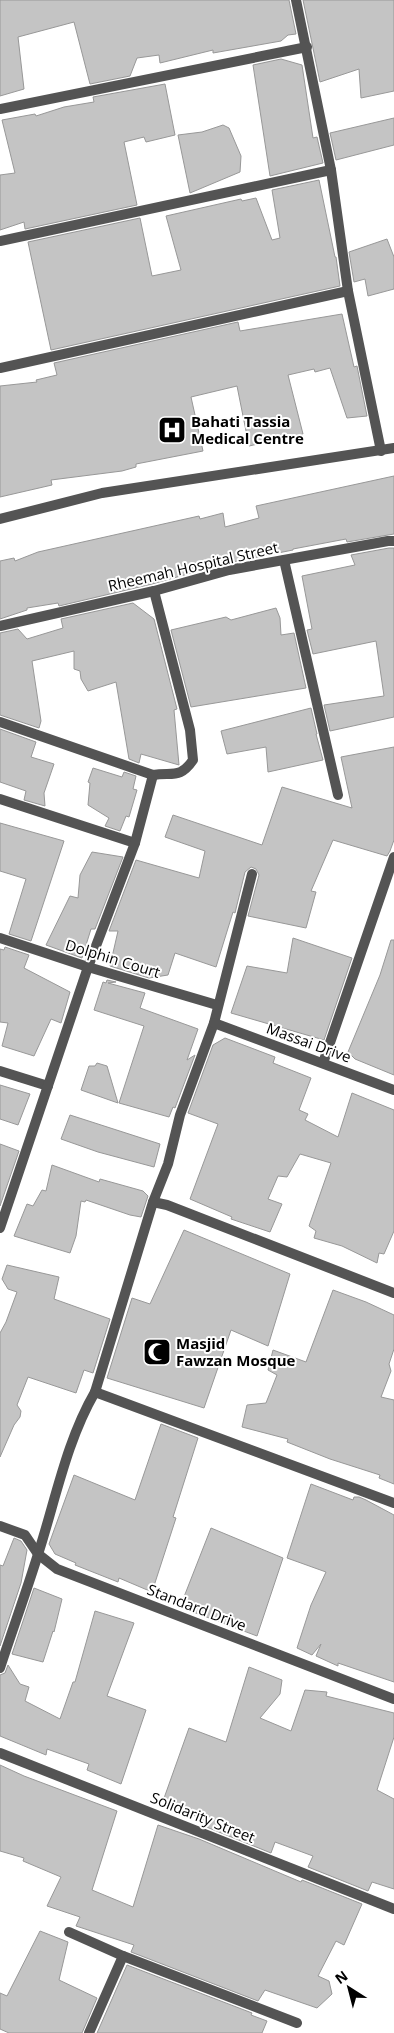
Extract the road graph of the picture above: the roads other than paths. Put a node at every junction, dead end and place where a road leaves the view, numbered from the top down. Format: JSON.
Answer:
{"nodes":[{"id":1,"x":296,"y":0,"type":"edge"},
{"id":2,"x":307,"y":47,"type":"junction"},
{"id":3,"x":0,"y":109,"type":"edge"},
{"id":4,"x":331,"y":170,"type":"junction"},
{"id":5,"x":0,"y":241,"type":"edge"},
{"id":6,"x":348,"y":291,"type":"junction"},
{"id":7,"x":0,"y":368,"type":"edge"},
{"id":8,"x":394,"y":448,"type":"edge"},
{"id":9,"x":381,"y":451,"type":"junction"},
{"id":10,"x":0,"y":519,"type":"edge"},
{"id":11,"x":394,"y":541,"type":"edge"},
{"id":12,"x":284,"y":560,"type":"junction"},
{"id":13,"x":154,"y":591,"type":"junction"},
{"id":14,"x":0,"y":626,"type":"edge"},
{"id":15,"x":0,"y":722,"type":"edge"},
{"id":16,"x":153,"y":775,"type":"junction"},
{"id":17,"x":338,"y":795,"type":"dead end"},
{"id":18,"x":0,"y":799,"type":"edge"},
{"id":19,"x":135,"y":843,"type":"junction"},
{"id":20,"x":394,"y":857,"type":"edge"},
{"id":21,"x":252,"y":874,"type":"dead end"},
{"id":22,"x":0,"y":938,"type":"edge"},
{"id":23,"x":88,"y":967,"type":"junction"},
{"id":24,"x":218,"y":1005,"type":"junction"},
{"id":25,"x":214,"y":1023,"type":"junction"},
{"id":26,"x":323,"y":1063,"type":"junction"},
{"id":27,"x":0,"y":1071,"type":"edge"},
{"id":28,"x":48,"y":1086,"type":"junction"},
{"id":29,"x":394,"y":1090,"type":"edge"},
{"id":30,"x":153,"y":1202,"type":"junction"},
{"id":31,"x":3,"y":1211,"type":"edge"},
{"id":32,"x":0,"y":1228,"type":"edge"},
{"id":33,"x":394,"y":1293,"type":"edge"},
{"id":34,"x":95,"y":1392,"type":"junction"},
{"id":35,"x":394,"y":1503,"type":"edge"},
{"id":36,"x":0,"y":1526,"type":"edge"},
{"id":37,"x":38,"y":1554,"type":"junction"},
{"id":38,"x":0,"y":1668,"type":"edge"},
{"id":39,"x":394,"y":1700,"type":"edge"},
{"id":40,"x":0,"y":1753,"type":"edge"},
{"id":41,"x":394,"y":1909,"type":"edge"},
{"id":42,"x":69,"y":1932,"type":"dead end"},
{"id":43,"x":123,"y":1956,"type":"junction"},
{"id":44,"x":297,"y":2023,"type":"dead end"},
{"id":45,"x":89,"y":2033,"type":"edge"}],
"edges":[{"from":1,"to":2,"type":"street"},
{"from":2,"to":3,"type":"street"},
{"from":2,"to":4,"type":"street"},
{"from":4,"to":5,"type":"street"},
{"from":4,"to":6,"type":"street"},
{"from":6,"to":7,"type":"street"},
{"from":6,"to":9,"type":"street"},
{"from":8,"to":9,"type":"street"},
{"from":9,"to":10,"type":"street"},
{"from":11,"to":12,"type":"street","name":"Rheemah Hospital Street"},
{"from":12,"to":13,"type":"street","name":"Rheemah Hospital Street"},
{"from":12,"to":17,"type":"street"},
{"from":13,"to":14,"type":"street","name":"Rheemah Hospital Street"},
{"from":13,"to":16,"type":"street"},
{"from":15,"to":16,"type":"street"},
{"from":16,"to":19,"type":"street"},
{"from":18,"to":19,"type":"street"},
{"from":19,"to":23,"type":"street"},
{"from":20,"to":26,"type":"street"},
{"from":21,"to":24,"type":"street"},
{"from":22,"to":23,"type":"street","name":"Dolphin Court"},
{"from":23,"to":24,"type":"street","name":"Dolphin Court"},
{"from":23,"to":28,"type":"street"},
{"from":24,"to":25,"type":"street"},
{"from":25,"to":26,"type":"street","name":"Massai Drive"},
{"from":25,"to":30,"type":"street"},
{"from":26,"to":29,"type":"street","name":"Massai Drive"},
{"from":27,"to":28,"type":"street"},
{"from":28,"to":31,"type":"street"},
{"from":30,"to":33,"type":"street"},
{"from":30,"to":34,"type":"street"},
{"from":31,"to":32,"type":"street"},
{"from":34,"to":35,"type":"street"},
{"from":34,"to":37,"type":"street"},
{"from":36,"to":37,"type":"street","name":"Standard Drive"},
{"from":37,"to":38,"type":"street"},
{"from":37,"to":39,"type":"street","name":"Standard Drive"},
{"from":40,"to":41,"type":"street","name":"Solidarity Street"},
{"from":42,"to":43,"type":"street"},
{"from":43,"to":44,"type":"street"},
{"from":43,"to":45,"type":"street"}]}
